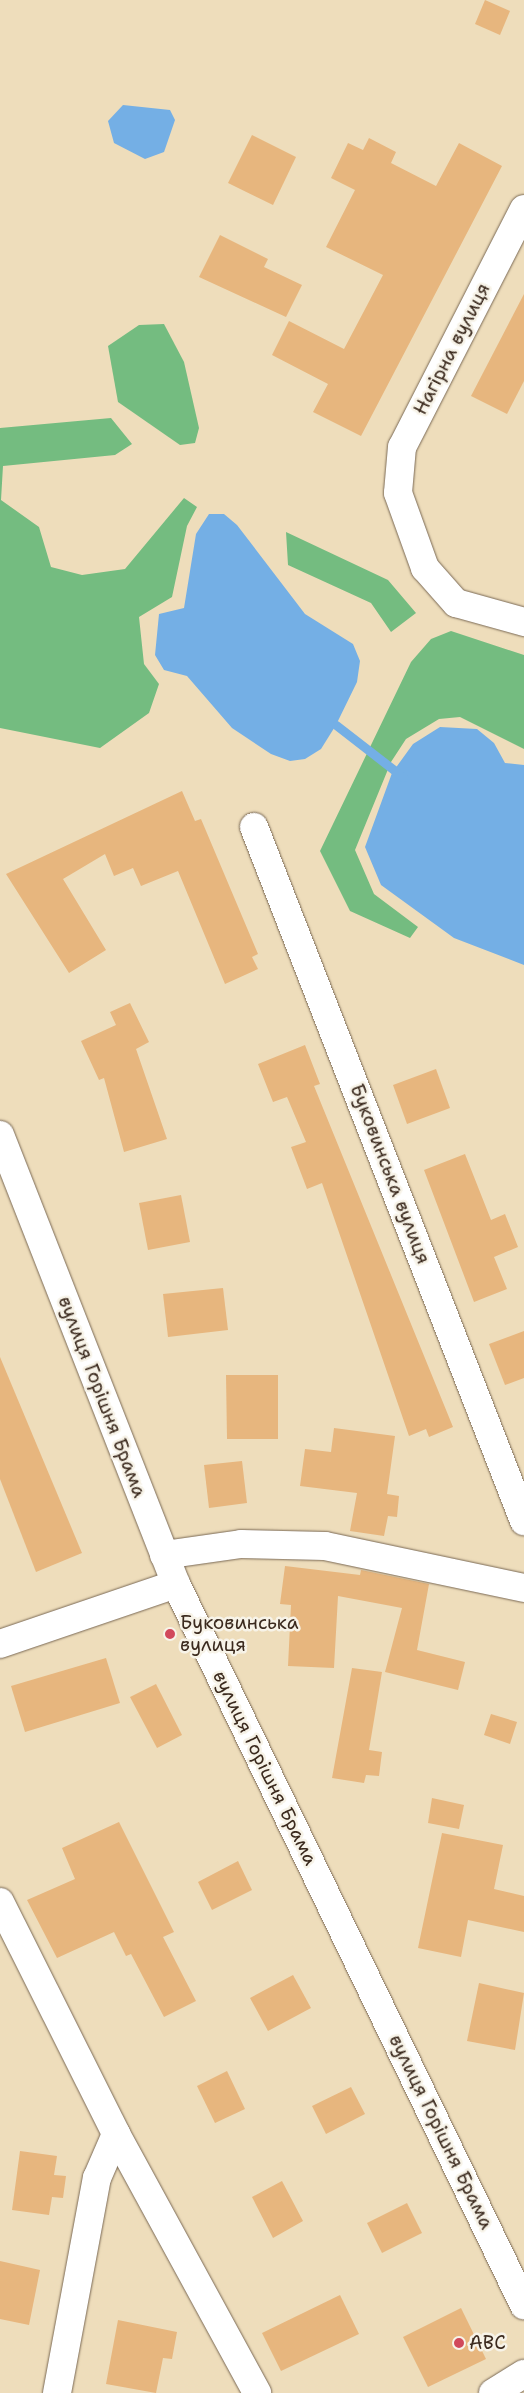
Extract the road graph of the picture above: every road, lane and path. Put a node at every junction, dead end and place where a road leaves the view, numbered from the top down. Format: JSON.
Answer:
{"nodes":[{"id":1,"x":524,"y":209,"type":"edge"},
{"id":2,"x":524,"y":622,"type":"edge"},
{"id":3,"x":254,"y":827,"type":"dead end"},
{"id":4,"x":0,"y":1135,"type":"edge"},
{"id":5,"x":524,"y":1521,"type":"edge"},
{"id":6,"x":164,"y":1555,"type":"junction"},
{"id":7,"x":176,"y":1584,"type":"junction"},
{"id":8,"x":524,"y":1588,"type":"edge"},
{"id":9,"x":0,"y":1644,"type":"edge"},
{"id":10,"x":0,"y":1902,"type":"edge"},
{"id":11,"x":116,"y":2134,"type":"junction"},
{"id":12,"x":524,"y":2305,"type":"edge"},
{"id":13,"x":524,"y":2374,"type":"edge"},
{"id":14,"x":56,"y":2393,"type":"edge"},
{"id":15,"x":257,"y":2393,"type":"edge"},
{"id":16,"x":492,"y":2393,"type":"edge"}],
"edges":[{"from":1,"to":2,"type":"street","name":"Нагірна вулиця"},
{"from":3,"to":5,"type":"street","name":"Буковинська вулиця"},
{"from":4,"to":6,"type":"street","name":"вулиця Горішня Брама"},
{"from":6,"to":7,"type":"street","name":"вулиця Горішня Брама"},
{"from":6,"to":8,"type":"street"},
{"from":7,"to":9,"type":"street"},
{"from":7,"to":12,"type":"street","name":"вулиця Горішня Брама"},
{"from":10,"to":11,"type":"street"},
{"from":11,"to":14,"type":"street"},
{"from":11,"to":15,"type":"street"},
{"from":13,"to":16,"type":"street"}]}
